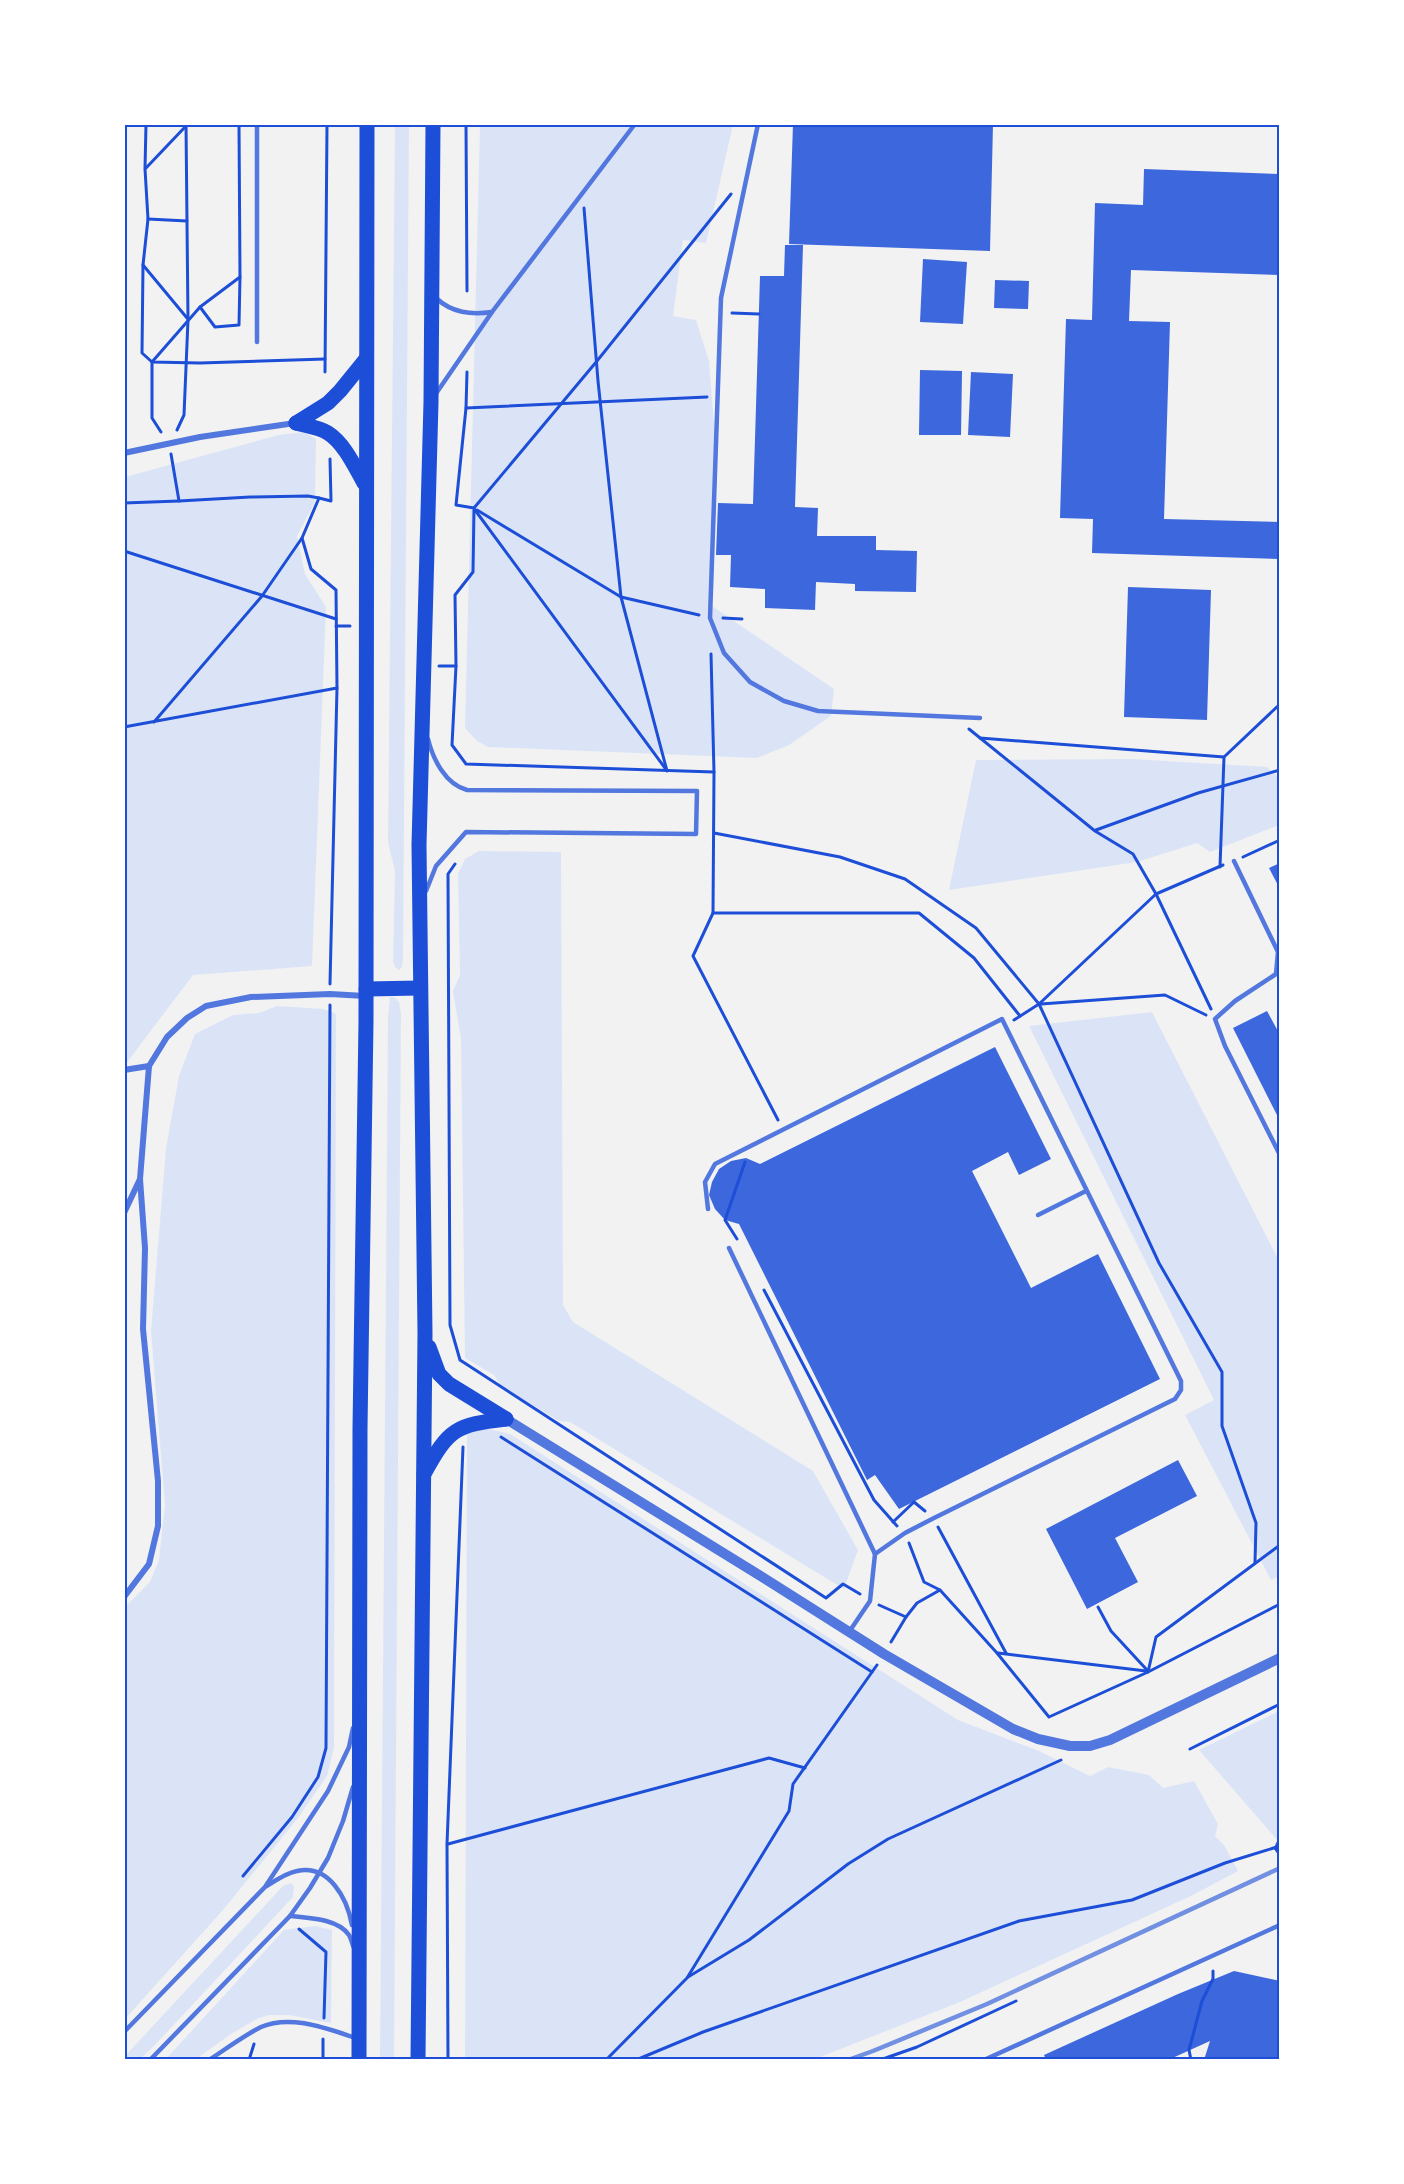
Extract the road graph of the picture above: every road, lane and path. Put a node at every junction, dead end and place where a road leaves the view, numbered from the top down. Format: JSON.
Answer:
{"nodes":[{"id":1,"x":146,"y":124,"type":"edge"},
{"id":2,"x":239,"y":124,"type":"edge"},
{"id":3,"x":257,"y":124,"type":"edge"},
{"id":4,"x":327,"y":124,"type":"edge"},
{"id":5,"x":367,"y":124,"type":"edge"},
{"id":6,"x":433,"y":124,"type":"edge"},
{"id":7,"x":466,"y":124,"type":"edge"},
{"id":8,"x":635,"y":124,"type":"edge"},
{"id":9,"x":758,"y":124,"type":"edge"},
{"id":10,"x":186,"y":125,"type":"edge"},
{"id":11,"x":145,"y":169,"type":"junction"},
{"id":12,"x":748,"y":173,"type":"junction"},
{"id":13,"x":583,"y":193,"type":"junction"},
{"id":14,"x":147,"y":219,"type":"junction"},
{"id":15,"x":187,"y":221,"type":"junction"},
{"id":16,"x":143,"y":265,"type":"junction"},
{"id":17,"x":240,"y":277,"type":"junction"},
{"id":18,"x":467,"y":291,"type":"dead end"},
{"id":19,"x":432,"y":294,"type":"junction"},
{"id":20,"x":200,"y":307,"type":"junction"},
{"id":21,"x":492,"y":312,"type":"junction"},
{"id":22,"x":721,"y":314,"type":"junction"},
{"id":23,"x":759,"y":314,"type":"dead end"},
{"id":24,"x":188,"y":320,"type":"junction"},
{"id":25,"x":257,"y":342,"type":"dead end"},
{"id":26,"x":325,"y":359,"type":"junction"},
{"id":27,"x":366,"y":359,"type":"junction"},
{"id":28,"x":597,"y":361,"type":"junction"},
{"id":29,"x":152,"y":362,"type":"junction"},
{"id":30,"x":186,"y":363,"type":"junction"},
{"id":31,"x":325,"y":372,"type":"dead end"},
{"id":32,"x":467,"y":372,"type":"dead end"},
{"id":33,"x":719,"y":397,"type":"junction"},
{"id":34,"x":600,"y":401,"type":"junction"},
{"id":35,"x":431,"y":402,"type":"junction"},
{"id":36,"x":561,"y":403,"type":"junction"},
{"id":37,"x":466,"y":408,"type":"junction"},
{"id":38,"x":296,"y":423,"type":"junction"},
{"id":39,"x":169,"y":444,"type":"junction"},
{"id":40,"x":124,"y":453,"type":"edge"},
{"id":41,"x":330,"y":457,"type":"dead end"},
{"id":42,"x":366,"y":486,"type":"junction"},
{"id":43,"x":319,"y":498,"type":"junction"},
{"id":44,"x":178,"y":501,"type":"junction"},
{"id":45,"x":124,"y":503,"type":"edge"},
{"id":46,"x":474,"y":508,"type":"junction"},
{"id":47,"x":302,"y":538,"type":"junction"},
{"id":48,"x":124,"y":551,"type":"edge"},
{"id":49,"x":262,"y":596,"type":"junction"},
{"id":50,"x":621,"y":597,"type":"junction"},
{"id":51,"x":710,"y":618,"type":"junction"},
{"id":52,"x":336,"y":619,"type":"junction"},
{"id":53,"x":742,"y":619,"type":"dead end"},
{"id":54,"x":711,"y":654,"type":"dead end"},
{"id":55,"x":337,"y":688,"type":"junction"},
{"id":56,"x":1280,"y":704,"type":"edge"},
{"id":57,"x":955,"y":718,"type":"junction"},
{"id":58,"x":980,"y":718,"type":"dead end"},
{"id":59,"x":423,"y":719,"type":"junction"},
{"id":60,"x":154,"y":722,"type":"junction"},
{"id":61,"x":124,"y":727,"type":"edge"},
{"id":62,"x":980,"y":738,"type":"junction"},
{"id":63,"x":1224,"y":757,"type":"junction"},
{"id":64,"x":1280,"y":770,"type":"edge"},
{"id":65,"x":667,"y":771,"type":"junction"},
{"id":66,"x":714,"y":772,"type":"junction"},
{"id":67,"x":1222,"y":786,"type":"junction"},
{"id":68,"x":1095,"y":831,"type":"junction"},
{"id":69,"x":714,"y":833,"type":"junction"},
{"id":70,"x":1280,"y":840,"type":"edge"},
{"id":71,"x":459,"y":858,"type":"dead end"},
{"id":72,"x":1234,"y":861,"type":"junction"},
{"id":73,"x":1220,"y":867,"type":"junction"},
{"id":74,"x":1155,"y":894,"type":"junction"},
{"id":75,"x":713,"y":913,"type":"junction"},
{"id":76,"x":420,"y":914,"type":"junction"},
{"id":77,"x":420,"y":988,"type":"junction"},
{"id":78,"x":366,"y":993,"type":"junction"},
{"id":79,"x":330,"y":994,"type":"junction"},
{"id":80,"x":1039,"y":1004,"type":"junction"},
{"id":81,"x":1020,"y":1017,"type":"dead end"},
{"id":82,"x":1215,"y":1019,"type":"junction"},
{"id":83,"x":149,"y":1066,"type":"junction"},
{"id":84,"x":124,"y":1070,"type":"edge"},
{"id":85,"x":783,"y":1130,"type":"junction"},
{"id":86,"x":1280,"y":1155,"type":"edge"},
{"id":87,"x":746,"y":1158,"type":"dead end"},
{"id":88,"x":140,"y":1179,"type":"junction"},
{"id":89,"x":1086,"y":1191,"type":"junction"},
{"id":90,"x":708,"y":1209,"type":"dead end"},
{"id":91,"x":124,"y":1213,"type":"edge"},
{"id":92,"x":1038,"y":1215,"type":"dead end"},
{"id":93,"x":741,"y":1247,"type":"dead end"},
{"id":94,"x":729,"y":1248,"type":"dead end"},
{"id":95,"x":763,"y":1289,"type":"dead end"},
{"id":96,"x":425,"y":1333,"type":"junction"},
{"id":97,"x":460,"y":1360,"type":"dead end"},
{"id":98,"x":506,"y":1419,"type":"junction"},
{"id":99,"x":499,"y":1436,"type":"dead end"},
{"id":100,"x":463,"y":1438,"type":"dead end"},
{"id":101,"x":423,"y":1476,"type":"junction"},
{"id":102,"x":934,"y":1518,"type":"junction"},
{"id":103,"x":893,"y":1522,"type":"junction"},
{"id":104,"x":905,"y":1533,"type":"junction"},
{"id":105,"x":1280,"y":1545,"type":"edge"},
{"id":106,"x":875,"y":1554,"type":"junction"},
{"id":107,"x":1255,"y":1563,"type":"junction"},
{"id":108,"x":940,"y":1590,"type":"dead end"},
{"id":109,"x":124,"y":1597,"type":"edge"},
{"id":110,"x":1098,"y":1607,"type":"dead end"},
{"id":111,"x":849,"y":1632,"type":"junction"},
{"id":112,"x":997,"y":1653,"type":"dead end"},
{"id":113,"x":1006,"y":1653,"type":"junction"},
{"id":114,"x":1280,"y":1658,"type":"edge"},
{"id":115,"x":1148,"y":1672,"type":"junction"},
{"id":116,"x":360,"y":1696,"type":"junction"},
{"id":117,"x":1280,"y":1704,"type":"edge"},
{"id":118,"x":1090,"y":1746,"type":"junction"},
{"id":119,"x":1190,"y":1749,"type":"dead end"},
{"id":120,"x":361,"y":1762,"type":"junction"},
{"id":121,"x":805,"y":1768,"type":"junction"},
{"id":122,"x":1280,"y":1838,"type":"edge"},
{"id":123,"x":447,"y":1844,"type":"junction"},
{"id":124,"x":1277,"y":1847,"type":"edge"},
{"id":125,"x":1280,"y":1855,"type":"edge"},
{"id":126,"x":320,"y":1872,"type":"junction"},
{"id":127,"x":243,"y":1876,"type":"dead end"},
{"id":128,"x":265,"y":1887,"type":"junction"},
{"id":129,"x":290,"y":1919,"type":"junction"},
{"id":130,"x":1280,"y":1925,"type":"edge"},
{"id":131,"x":360,"y":1967,"type":"junction"},
{"id":132,"x":1213,"y":1971,"type":"dead end"},
{"id":133,"x":687,"y":1978,"type":"junction"},
{"id":134,"x":1016,"y":2001,"type":"dead end"},
{"id":135,"x":323,"y":2027,"type":"junction"},
{"id":136,"x":124,"y":2032,"type":"edge"},
{"id":137,"x":360,"y":2039,"type":"junction"},
{"id":138,"x":150,"y":2060,"type":"edge"},
{"id":139,"x":209,"y":2060,"type":"edge"},
{"id":140,"x":322,"y":2060,"type":"edge"},
{"id":141,"x":359,"y":2060,"type":"edge"},
{"id":142,"x":418,"y":2060,"type":"edge"},
{"id":143,"x":448,"y":2060,"type":"edge"},
{"id":144,"x":606,"y":2060,"type":"edge"},
{"id":145,"x":636,"y":2060,"type":"edge"},
{"id":146,"x":880,"y":2060,"type":"edge"},
{"id":147,"x":984,"y":2060,"type":"edge"},
{"id":148,"x":1191,"y":2060,"type":"edge"}],
"edges":[{"from":1,"to":11,"type":"path"},
{"from":2,"to":17,"type":"path"},
{"from":3,"to":25,"type":"lane"},
{"from":4,"to":26,"type":"path"},
{"from":5,"to":27,"type":"highway"},
{"from":6,"to":19,"type":"highway"},
{"from":7,"to":18,"type":"path"},
{"from":8,"to":13,"type":"lane"},
{"from":9,"to":12,"type":"lane"},
{"from":10,"to":11,"type":"path"},
{"from":10,"to":15,"type":"path"},
{"from":11,"to":14,"type":"path"},
{"from":12,"to":22,"type":"lane"},
{"from":12,"to":28,"type":"path"},
{"from":13,"to":21,"type":"lane"},
{"from":13,"to":28,"type":"path"},
{"from":14,"to":15,"type":"path"},
{"from":14,"to":16,"type":"path"},
{"from":15,"to":24,"type":"path"},
{"from":16,"to":24,"type":"path"},
{"from":16,"to":29,"type":"path"},
{"from":17,"to":20,"type":"path"},
{"from":17,"to":20,"type":"path"},
{"from":19,"to":21,"type":"lane"},
{"from":19,"to":35,"type":"highway"},
{"from":20,"to":24,"type":"path"},
{"from":21,"to":35,"type":"lane"},
{"from":22,"to":23,"type":"path"},
{"from":22,"to":33,"type":"lane"},
{"from":24,"to":29,"type":"path"},
{"from":24,"to":30,"type":"path"},
{"from":26,"to":30,"type":"path"},
{"from":26,"to":31,"type":"path"},
{"from":27,"to":38,"type":"highway"},
{"from":27,"to":42,"type":"highway"},
{"from":28,"to":34,"type":"path"},
{"from":28,"to":36,"type":"path"},
{"from":29,"to":30,"type":"path"},
{"from":29,"to":39,"type":"path"},
{"from":30,"to":39,"type":"path"},
{"from":32,"to":37,"type":"path"},
{"from":33,"to":34,"type":"path"},
{"from":33,"to":51,"type":"lane"},
{"from":34,"to":36,"type":"path"},
{"from":34,"to":50,"type":"path"},
{"from":35,"to":59,"type":"highway"},
{"from":36,"to":37,"type":"path"},
{"from":36,"to":46,"type":"path"},
{"from":37,"to":46,"type":"path"},
{"from":38,"to":39,"type":"street"},
{"from":38,"to":42,"type":"highway"},
{"from":39,"to":40,"type":"street"},
{"from":39,"to":44,"type":"path"},
{"from":41,"to":43,"type":"path"},
{"from":42,"to":78,"type":"highway"},
{"from":43,"to":44,"type":"path"},
{"from":43,"to":47,"type":"path"},
{"from":44,"to":45,"type":"path"},
{"from":46,"to":50,"type":"path"},
{"from":46,"to":65,"type":"path"},
{"from":46,"to":65,"type":"path"},
{"from":47,"to":49,"type":"path"},
{"from":47,"to":52,"type":"path"},
{"from":48,"to":49,"type":"path"},
{"from":49,"to":52,"type":"path"},
{"from":49,"to":60,"type":"path"},
{"from":50,"to":51,"type":"path"},
{"from":50,"to":65,"type":"path"},
{"from":51,"to":53,"type":"path"},
{"from":51,"to":57,"type":"lane"},
{"from":52,"to":55,"type":"path"},
{"from":54,"to":66,"type":"path"},
{"from":55,"to":60,"type":"path"},
{"from":55,"to":79,"type":"path"},
{"from":56,"to":63,"type":"path"},
{"from":57,"to":58,"type":"lane"},
{"from":57,"to":62,"type":"path"},
{"from":59,"to":76,"type":"highway"},
{"from":59,"to":76,"type":"lane"},
{"from":60,"to":61,"type":"path"},
{"from":62,"to":63,"type":"path"},
{"from":62,"to":68,"type":"path"},
{"from":63,"to":67,"type":"path"},
{"from":64,"to":67,"type":"path"},
{"from":65,"to":66,"type":"path"},
{"from":66,"to":69,"type":"path"},
{"from":67,"to":68,"type":"path"},
{"from":67,"to":73,"type":"path"},
{"from":68,"to":74,"type":"path"},
{"from":69,"to":75,"type":"path"},
{"from":69,"to":80,"type":"path"},
{"from":70,"to":72,"type":"path"},
{"from":71,"to":97,"type":"path"},
{"from":72,"to":73,"type":"path"},
{"from":72,"to":82,"type":"lane"},
{"from":73,"to":74,"type":"path"},
{"from":74,"to":80,"type":"path"},
{"from":74,"to":82,"type":"path"},
{"from":75,"to":81,"type":"path"},
{"from":75,"to":85,"type":"path"},
{"from":76,"to":77,"type":"highway"},
{"from":77,"to":78,"type":"highway"},
{"from":77,"to":96,"type":"highway"},
{"from":78,"to":79,"type":"street"},
{"from":78,"to":116,"type":"highway"},
{"from":79,"to":83,"type":"street"},
{"from":79,"to":127,"type":"path"},
{"from":80,"to":82,"type":"path"},
{"from":80,"to":107,"type":"path"},
{"from":82,"to":86,"type":"lane"},
{"from":83,"to":84,"type":"street"},
{"from":83,"to":88,"type":"street"},
{"from":85,"to":89,"type":"lane"},
{"from":85,"to":90,"type":"lane"},
{"from":87,"to":93,"type":"path"},
{"from":88,"to":91,"type":"street"},
{"from":88,"to":109,"type":"street"},
{"from":89,"to":92,"type":"lane"},
{"from":89,"to":102,"type":"lane"},
{"from":94,"to":106,"type":"lane"},
{"from":95,"to":103,"type":"path"},
{"from":96,"to":98,"type":"highway"},
{"from":96,"to":101,"type":"highway"},
{"from":98,"to":101,"type":"highway"},
{"from":98,"to":111,"type":"street"},
{"from":99,"to":121,"type":"path"},
{"from":100,"to":123,"type":"path"},
{"from":101,"to":142,"type":"highway"},
{"from":102,"to":103,"type":"path"},
{"from":102,"to":104,"type":"lane"},
{"from":102,"to":113,"type":"path"},
{"from":103,"to":104,"type":"path"},
{"from":104,"to":106,"type":"lane"},
{"from":104,"to":108,"type":"path"},
{"from":105,"to":107,"type":"path"},
{"from":106,"to":111,"type":"lane"},
{"from":107,"to":115,"type":"path"},
{"from":110,"to":115,"type":"path"},
{"from":111,"to":118,"type":"street"},
{"from":112,"to":113,"type":"path"},
{"from":113,"to":115,"type":"path"},
{"from":114,"to":118,"type":"street"},
{"from":116,"to":120,"type":"highway"},
{"from":116,"to":128,"type":"lane"},
{"from":117,"to":119,"type":"path"},
{"from":118,"to":133,"type":"path"},
{"from":120,"to":126,"type":"lane"},
{"from":120,"to":131,"type":"highway"},
{"from":121,"to":123,"type":"path"},
{"from":121,"to":133,"type":"path"},
{"from":122,"to":124,"type":"path"},
{"from":123,"to":143,"type":"path"},
{"from":124,"to":125,"type":"path"},
{"from":124,"to":145,"type":"path"},
{"from":126,"to":128,"type":"lane"},
{"from":126,"to":129,"type":"lane"},
{"from":126,"to":131,"type":"lane"},
{"from":128,"to":136,"type":"lane"},
{"from":129,"to":131,"type":"lane"},
{"from":129,"to":135,"type":"path"},
{"from":129,"to":138,"type":"lane"},
{"from":130,"to":147,"type":"lane"},
{"from":131,"to":137,"type":"highway"},
{"from":132,"to":148,"type":"path"},
{"from":133,"to":144,"type":"path"},
{"from":134,"to":146,"type":"path"},
{"from":135,"to":137,"type":"lane"},
{"from":135,"to":139,"type":"lane"},
{"from":135,"to":140,"type":"path"},
{"from":137,"to":141,"type":"highway"}]}
